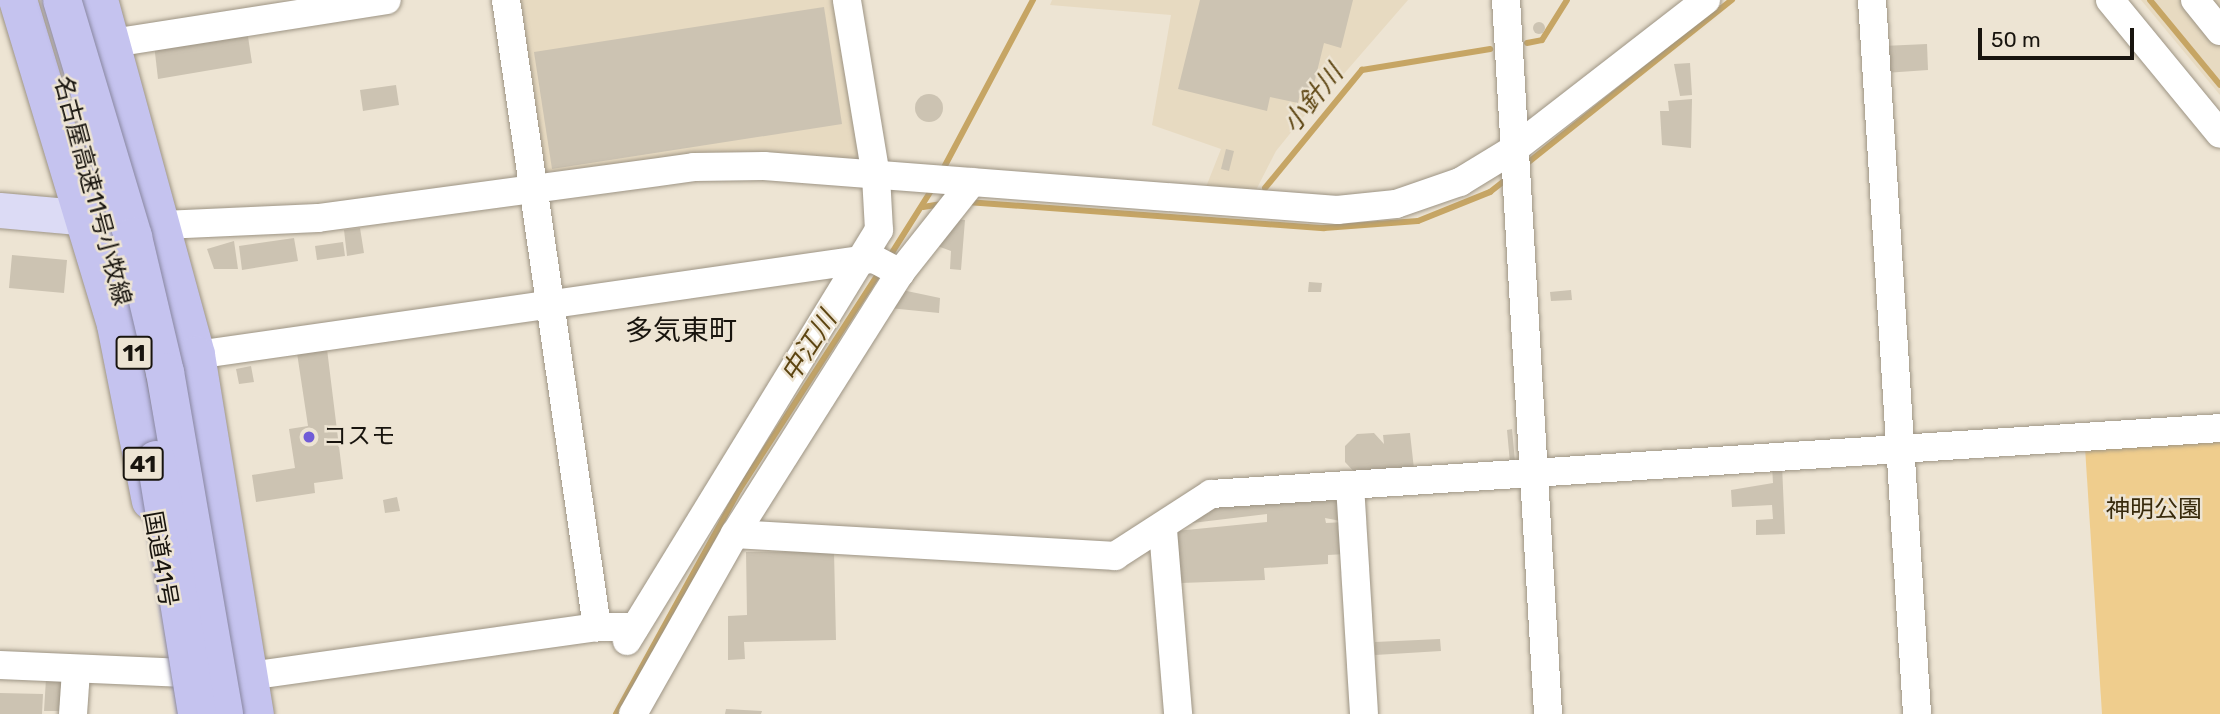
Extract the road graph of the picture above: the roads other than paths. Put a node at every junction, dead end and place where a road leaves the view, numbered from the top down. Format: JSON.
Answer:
{"nodes":[{"id":1,"x":18,"y":0,"type":"edge"},
{"id":2,"x":38,"y":0,"type":"edge"},
{"id":3,"x":62,"y":0,"type":"edge"},
{"id":4,"x":86,"y":0,"type":"edge"},
{"id":5,"x":99,"y":0,"type":"edge"},
{"id":6,"x":387,"y":0,"type":"edge"},
{"id":7,"x":506,"y":0,"type":"edge"},
{"id":8,"x":847,"y":0,"type":"edge"},
{"id":9,"x":1506,"y":0,"type":"edge"},
{"id":10,"x":1706,"y":0,"type":"edge"},
{"id":11,"x":1872,"y":0,"type":"edge"},
{"id":12,"x":2110,"y":0,"type":"edge"},
{"id":13,"x":2195,"y":0,"type":"edge"},
{"id":14,"x":2220,"y":31,"type":"edge"},
{"id":15,"x":113,"y":43,"type":"junction"},
{"id":16,"x":2220,"y":134,"type":"edge"},
{"id":17,"x":1514,"y":153,"type":"junction"},
{"id":18,"x":876,"y":176,"type":"junction"},
{"id":19,"x":967,"y":181,"type":"junction"},
{"id":20,"x":533,"y":188,"type":"junction"},
{"id":21,"x":0,"y":210,"type":"edge"},
{"id":22,"x":85,"y":217,"type":"junction"},
{"id":23,"x":163,"y":225,"type":"junction"},
{"id":24,"x":868,"y":259,"type":"junction"},
{"id":25,"x":900,"y":273,"type":"junction"},
{"id":26,"x":551,"y":304,"type":"junction"},
{"id":27,"x":196,"y":355,"type":"junction"},
{"id":28,"x":2220,"y":428,"type":"edge"},
{"id":29,"x":1900,"y":449,"type":"junction"},
{"id":30,"x":1534,"y":473,"type":"junction"},
{"id":31,"x":1350,"y":485,"type":"junction"},
{"id":32,"x":1163,"y":530,"type":"junction"},
{"id":33,"x":735,"y":534,"type":"junction"},
{"id":34,"x":597,"y":627,"type":"junction"},
{"id":35,"x":0,"y":665,"type":"edge"},
{"id":36,"x":76,"y":671,"type":"junction"},
{"id":37,"x":178,"y":674,"type":"junction"},
{"id":38,"x":249,"y":676,"type":"junction"},
{"id":39,"x":73,"y":714,"type":"edge"},
{"id":40,"x":184,"y":714,"type":"edge"},
{"id":41,"x":197,"y":714,"type":"edge"},
{"id":42,"x":224,"y":714,"type":"edge"},
{"id":43,"x":243,"y":714,"type":"edge"},
{"id":44,"x":255,"y":714,"type":"edge"},
{"id":45,"x":633,"y":714,"type":"edge"},
{"id":46,"x":1178,"y":714,"type":"edge"},
{"id":47,"x":1364,"y":714,"type":"edge"},
{"id":48,"x":1548,"y":714,"type":"edge"},
{"id":49,"x":1917,"y":714,"type":"edge"}],
"edges":[{"from":1,"to":22,"type":"highway","name":"国道41号","number":"41"},
{"from":2,"to":41,"type":"highway","name":"名古屋高速11号小牧線","number":"11","bridge":true},
{"from":3,"to":42,"type":"highway","bridge":true},
{"from":4,"to":43,"type":"highway","name":"名古屋高速11号小牧線","number":"11"},
{"from":5,"to":15,"type":"highway"},
{"from":6,"to":15,"type":"street"},
{"from":7,"to":20,"type":"street"},
{"from":8,"to":18,"type":"street"},
{"from":9,"to":17,"type":"street"},
{"from":10,"to":17,"type":"street"},
{"from":11,"to":29,"type":"street"},
{"from":12,"to":16,"type":"street"},
{"from":13,"to":14,"type":"street"},
{"from":15,"to":23,"type":"highway"},
{"from":17,"to":19,"type":"street"},
{"from":17,"to":30,"type":"street"},
{"from":18,"to":19,"type":"street"},
{"from":18,"to":20,"type":"street"},
{"from":18,"to":24,"type":"street"},
{"from":19,"to":25,"type":"street"},
{"from":20,"to":23,"type":"street"},
{"from":20,"to":26,"type":"street"},
{"from":21,"to":22,"type":"main road"},
{"from":22,"to":23,"type":"main road"},
{"from":22,"to":37,"type":"highway","name":"国道41号","number":"41"},
{"from":23,"to":27,"type":"highway"},
{"from":24,"to":25,"type":"street"},
{"from":24,"to":26,"type":"street"},
{"from":24,"to":34,"type":"street"},
{"from":25,"to":33,"type":"street"},
{"from":26,"to":27,"type":"street"},
{"from":26,"to":34,"type":"street"},
{"from":27,"to":38,"type":"highway"},
{"from":28,"to":29,"type":"street"},
{"from":29,"to":30,"type":"street"},
{"from":29,"to":49,"type":"street"},
{"from":30,"to":31,"type":"street"},
{"from":30,"to":48,"type":"street"},
{"from":31,"to":32,"type":"street"},
{"from":31,"to":47,"type":"street"},
{"from":32,"to":33,"type":"street"},
{"from":32,"to":46,"type":"street"},
{"from":33,"to":45,"type":"street"},
{"from":34,"to":38,"type":"street"},
{"from":35,"to":36,"type":"street"},
{"from":36,"to":37,"type":"street"},
{"from":36,"to":39,"type":"street"},
{"from":37,"to":38,"type":"street"},
{"from":37,"to":40,"type":"highway","name":"国道41号","number":"41"},
{"from":38,"to":44,"type":"highway"}]}
